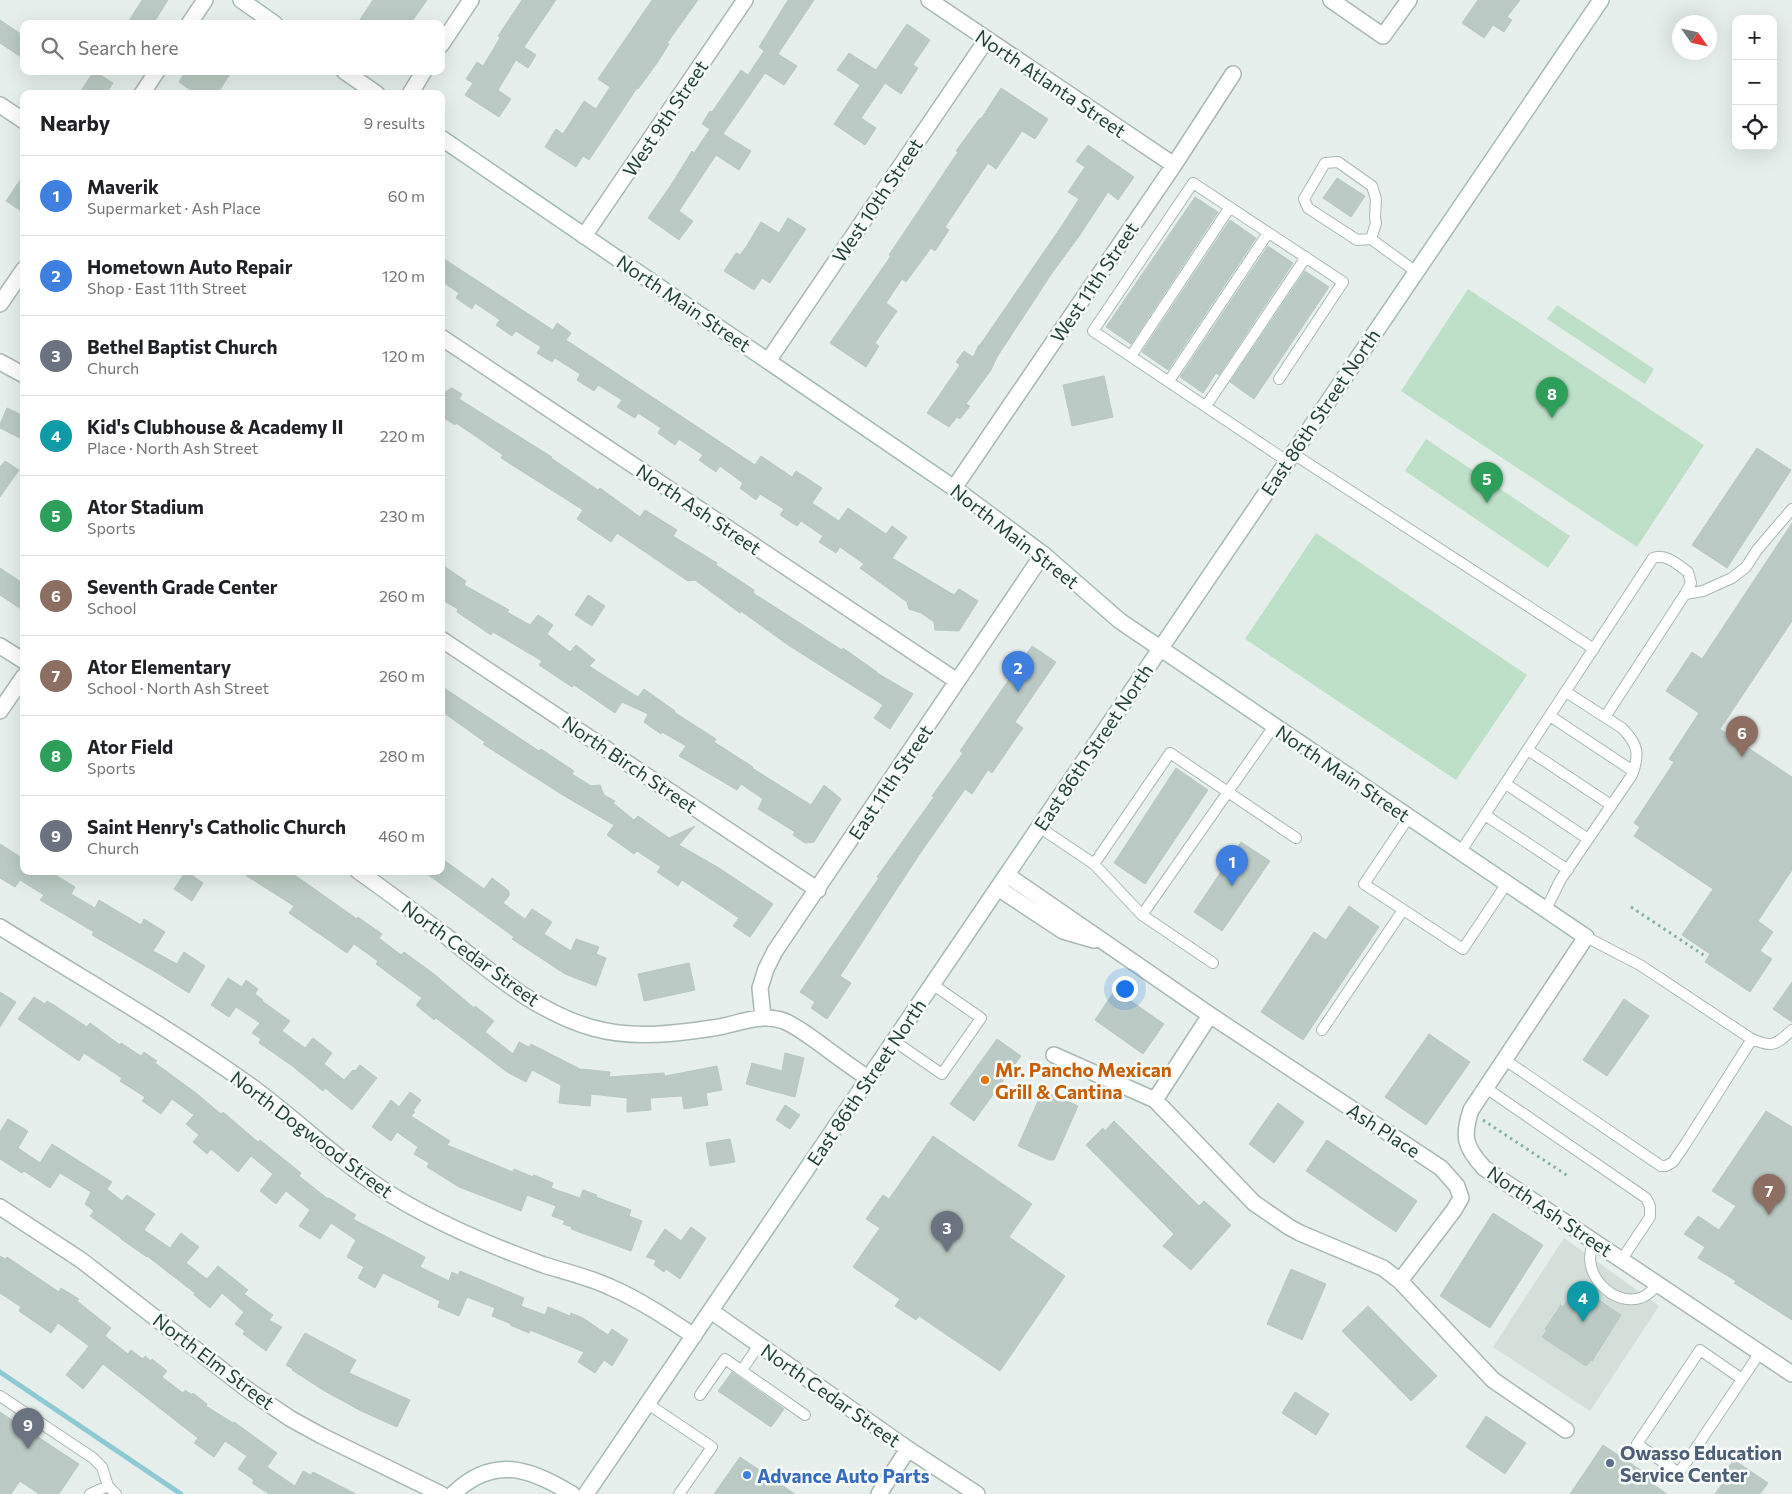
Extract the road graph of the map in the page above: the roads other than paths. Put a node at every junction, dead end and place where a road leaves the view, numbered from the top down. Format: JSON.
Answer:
{"nodes":[{"id":1,"x":204,"y":0,"type":"edge"},
{"id":2,"x":240,"y":0,"type":"edge"},
{"id":3,"x":471,"y":0,"type":"edge"},
{"id":4,"x":745,"y":0,"type":"edge"},
{"id":5,"x":929,"y":0,"type":"edge"},
{"id":6,"x":1332,"y":0,"type":"edge"},
{"id":7,"x":1409,"y":0,"type":"edge"},
{"id":8,"x":1601,"y":0,"type":"edge"},
{"id":9,"x":192,"y":20,"type":"edge"},
{"id":10,"x":269,"y":20,"type":"edge"},
{"id":11,"x":445,"y":39,"type":"edge"},
{"id":12,"x":987,"y":40,"type":"junction"},
{"id":13,"x":1233,"y":74,"type":"dead end"},
{"id":14,"x":154,"y":75,"type":"edge"},
{"id":15,"x":350,"y":75,"type":"edge"},
{"id":16,"x":422,"y":75,"type":"edge"},
{"id":17,"x":145,"y":90,"type":"edge"},
{"id":18,"x":371,"y":90,"type":"edge"},
{"id":19,"x":412,"y":90,"type":"edge"},
{"id":20,"x":0,"y":104,"type":"edge"},
{"id":21,"x":20,"y":117,"type":"edge"},
{"id":22,"x":445,"y":141,"type":"edge"},
{"id":23,"x":1174,"y":165,"type":"junction"},
{"id":24,"x":1230,"y":207,"type":"junction"},
{"id":25,"x":1268,"y":233,"type":"junction"},
{"id":26,"x":584,"y":236,"type":"junction"},
{"id":27,"x":1371,"y":239,"type":"junction"},
{"id":28,"x":1306,"y":258,"type":"junction"},
{"id":29,"x":1415,"y":272,"type":"junction"},
{"id":30,"x":20,"y":275,"type":"edge"},
{"id":31,"x":0,"y":304,"type":"edge"},
{"id":32,"x":445,"y":339,"type":"edge"},
{"id":33,"x":1131,"y":356,"type":"junction"},
{"id":34,"x":768,"y":361,"type":"junction"},
{"id":35,"x":0,"y":362,"type":"edge"},
{"id":36,"x":20,"y":372,"type":"edge"},
{"id":37,"x":1279,"y":379,"type":"dead end"},
{"id":38,"x":1169,"y":381,"type":"junction"},
{"id":39,"x":1206,"y":406,"type":"junction"},
{"id":40,"x":1289,"y":457,"type":"junction"},
{"id":41,"x":954,"y":488,"type":"junction"},
{"id":42,"x":1792,"y":509,"type":"edge"},
{"id":43,"x":1043,"y":554,"type":"junction"},
{"id":44,"x":1686,"y":594,"type":"junction"},
{"id":45,"x":445,"y":642,"type":"edge"},
{"id":46,"x":0,"y":646,"type":"edge"},
{"id":47,"x":1160,"y":648,"type":"junction"},
{"id":48,"x":1594,"y":649,"type":"junction"},
{"id":49,"x":20,"y":659,"type":"edge"},
{"id":50,"x":957,"y":681,"type":"junction"},
{"id":51,"x":20,"y":682,"type":"edge"},
{"id":52,"x":1566,"y":692,"type":"junction"},
{"id":53,"x":0,"y":711,"type":"edge"},
{"id":54,"x":1550,"y":716,"type":"junction"},
{"id":55,"x":1605,"y":717,"type":"junction"},
{"id":56,"x":1274,"y":726,"type":"junction"},
{"id":57,"x":1528,"y":750,"type":"junction"},
{"id":58,"x":1633,"y":771,"type":"junction"},
{"id":59,"x":1506,"y":784,"type":"junction"},
{"id":60,"x":1228,"y":792,"type":"junction"},
{"id":61,"x":1611,"y":805,"type":"junction"},
{"id":62,"x":1485,"y":815,"type":"junction"},
{"id":63,"x":1409,"y":817,"type":"junction"},
{"id":64,"x":1039,"y":828,"type":"junction"},
{"id":65,"x":1296,"y":838,"type":"dead end"},
{"id":66,"x":1588,"y":839,"type":"junction"},
{"id":67,"x":1460,"y":852,"type":"junction"},
{"id":68,"x":1094,"y":864,"type":"junction"},
{"id":69,"x":1568,"y":870,"type":"junction"},
{"id":70,"x":364,"y":875,"type":"edge"},
{"id":71,"x":1007,"y":875,"type":"junction"},
{"id":72,"x":1507,"y":883,"type":"junction"},
{"id":73,"x":998,"y":888,"type":"junction"},
{"id":74,"x":818,"y":890,"type":"junction"},
{"id":75,"x":1403,"y":910,"type":"junction"},
{"id":76,"x":1546,"y":910,"type":"junction"},
{"id":77,"x":1142,"y":915,"type":"junction"},
{"id":78,"x":0,"y":927,"type":"edge"},
{"id":79,"x":1586,"y":937,"type":"junction"},
{"id":80,"x":1109,"y":945,"type":"junction"},
{"id":81,"x":1213,"y":963,"type":"dead end"},
{"id":82,"x":932,"y":984,"type":"junction"},
{"id":83,"x":1210,"y":1015,"type":"junction"},
{"id":84,"x":763,"y":1017,"type":"junction"},
{"id":85,"x":1322,"y":1030,"type":"dead end"},
{"id":86,"x":1792,"y":1030,"type":"edge"},
{"id":87,"x":1752,"y":1039,"type":"junction"},
{"id":88,"x":894,"y":1041,"type":"junction"},
{"id":89,"x":1054,"y":1055,"type":"dead end"},
{"id":90,"x":1505,"y":1060,"type":"junction"},
{"id":91,"x":868,"y":1078,"type":"junction"},
{"id":92,"x":1486,"y":1088,"type":"junction"},
{"id":93,"x":1155,"y":1100,"type":"junction"},
{"id":94,"x":0,"y":1207,"type":"edge"},
{"id":95,"x":1593,"y":1240,"type":"junction"},
{"id":96,"x":1622,"y":1259,"type":"junction"},
{"id":97,"x":1400,"y":1281,"type":"junction"},
{"id":98,"x":1659,"y":1284,"type":"junction"},
{"id":99,"x":711,"y":1311,"type":"junction"},
{"id":100,"x":694,"y":1336,"type":"junction"},
{"id":101,"x":759,"y":1345,"type":"junction"},
{"id":102,"x":1760,"y":1352,"type":"junction"},
{"id":103,"x":742,"y":1370,"type":"junction"},
{"id":104,"x":1792,"y":1374,"type":"edge"},
{"id":105,"x":1742,"y":1379,"type":"junction"},
{"id":106,"x":700,"y":1395,"type":"dead end"},
{"id":107,"x":0,"y":1396,"type":"edge"},
{"id":108,"x":648,"y":1404,"type":"junction"},
{"id":109,"x":804,"y":1415,"type":"dead end"},
{"id":110,"x":1566,"y":1430,"type":"dead end"},
{"id":111,"x":908,"y":1449,"type":"junction"},
{"id":112,"x":108,"y":1486,"type":"junction"},
{"id":113,"x":90,"y":1494,"type":"edge"},
{"id":114,"x":116,"y":1494,"type":"edge"},
{"id":115,"x":441,"y":1494,"type":"edge"},
{"id":116,"x":453,"y":1494,"type":"edge"},
{"id":117,"x":572,"y":1494,"type":"edge"},
{"id":118,"x":586,"y":1494,"type":"edge"},
{"id":119,"x":679,"y":1494,"type":"edge"},
{"id":120,"x":879,"y":1494,"type":"edge"},
{"id":121,"x":977,"y":1494,"type":"edge"}],
"edges":[{"from":1,"to":9,"type":"street"},
{"from":2,"to":10,"type":"street"},
{"from":3,"to":11,"type":"street"},
{"from":4,"to":26,"type":"street","name":"West 9th Street"},
{"from":5,"to":12,"type":"street","name":"North Atlanta Street"},
{"from":6,"to":7,"type":"street"},
{"from":8,"to":29,"type":"street","name":"East 86th Street North"},
{"from":12,"to":23,"type":"street","name":"North Atlanta Street"},
{"from":12,"to":34,"type":"street","name":"West 10th Street"},
{"from":13,"to":23,"type":"street","name":"West 11th Street"},
{"from":14,"to":17,"type":"street"},
{"from":15,"to":18,"type":"street"},
{"from":16,"to":19,"type":"street"},
{"from":20,"to":21,"type":"street"},
{"from":22,"to":26,"type":"street","name":"North Main Street"},
{"from":23,"to":41,"type":"street","name":"West 11th Street"},
{"from":24,"to":25,"type":"lane"},
{"from":24,"to":33,"type":"lane"},
{"from":24,"to":33,"type":"lane"},
{"from":25,"to":28,"type":"lane"},
{"from":25,"to":38,"type":"lane"},
{"from":26,"to":34,"type":"street","name":"North Main Street"},
{"from":27,"to":27,"type":"lane"},
{"from":27,"to":29,"type":"lane"},
{"from":28,"to":37,"type":"lane"},
{"from":28,"to":39,"type":"lane"},
{"from":29,"to":40,"type":"street","name":"East 86th Street North"},
{"from":30,"to":31,"type":"street"},
{"from":32,"to":50,"type":"street","name":"North Ash Street"},
{"from":33,"to":38,"type":"lane"},
{"from":34,"to":41,"type":"street","name":"North Main Street"},
{"from":35,"to":36,"type":"street"},
{"from":38,"to":39,"type":"lane"},
{"from":39,"to":40,"type":"lane"},
{"from":40,"to":47,"type":"street","name":"East 86th Street North"},
{"from":40,"to":48,"type":"lane"},
{"from":41,"to":43,"type":"street","name":"North Main Street"},
{"from":42,"to":44,"type":"lane"},
{"from":43,"to":47,"type":"street","name":"North Main Street"},
{"from":43,"to":50,"type":"street","name":"East 11th Street"},
{"from":44,"to":48,"type":"lane"},
{"from":44,"to":55,"type":"lane"},
{"from":45,"to":74,"type":"street","name":"North Birch Street"},
{"from":46,"to":49,"type":"street"},
{"from":47,"to":56,"type":"street","name":"North Main Street"},
{"from":47,"to":64,"type":"street","name":"East 86th Street North"},
{"from":48,"to":52,"type":"lane"},
{"from":50,"to":74,"type":"street","name":"East 11th Street"},
{"from":51,"to":53,"type":"street"},
{"from":52,"to":54,"type":"lane"},
{"from":52,"to":55,"type":"lane"},
{"from":54,"to":57,"type":"lane"},
{"from":54,"to":58,"type":"lane"},
{"from":55,"to":58,"type":"lane"},
{"from":56,"to":60,"type":"lane"},
{"from":56,"to":63,"type":"street","name":"North Main Street"},
{"from":57,"to":59,"type":"lane"},
{"from":57,"to":61,"type":"lane"},
{"from":58,"to":61,"type":"lane"},
{"from":59,"to":62,"type":"lane"},
{"from":59,"to":66,"type":"lane"},
{"from":60,"to":65,"type":"lane"},
{"from":60,"to":68,"type":"lane"},
{"from":60,"to":77,"type":"lane"},
{"from":61,"to":66,"type":"lane"},
{"from":62,"to":67,"type":"lane"},
{"from":62,"to":69,"type":"lane"},
{"from":63,"to":67,"type":"street","name":"North Main Street"},
{"from":63,"to":75,"type":"lane"},
{"from":64,"to":68,"type":"lane"},
{"from":64,"to":71,"type":"street","name":"East 86th Street North"},
{"from":66,"to":69,"type":"lane"},
{"from":67,"to":72,"type":"street","name":"North Main Street"},
{"from":68,"to":77,"type":"lane"},
{"from":69,"to":76,"type":"lane"},
{"from":70,"to":84,"type":"street","name":"North Cedar Street"},
{"from":71,"to":73,"type":"street","name":"East 86th Street North"},
{"from":71,"to":80,"type":"street","name":"Ash Place"},
{"from":72,"to":75,"type":"lane"},
{"from":72,"to":76,"type":"street","name":"North Main Street"},
{"from":73,"to":80,"type":"street","name":"Ash Place"},
{"from":73,"to":82,"type":"street","name":"East 86th Street North"},
{"from":74,"to":84,"type":"street","name":"East 11th Street"},
{"from":75,"to":85,"type":"lane"},
{"from":76,"to":79,"type":"street","name":"North Main Street"},
{"from":77,"to":81,"type":"lane"},
{"from":78,"to":100,"type":"street","name":"North Dogwood Street"},
{"from":79,"to":87,"type":"lane"},
{"from":79,"to":90,"type":"street","name":"North Ash Street"},
{"from":80,"to":83,"type":"street","name":"Ash Place"},
{"from":82,"to":88,"type":"street","name":"East 86th Street North"},
{"from":82,"to":88,"type":"lane"},
{"from":83,"to":93,"type":"street"},
{"from":83,"to":97,"type":"street","name":"Ash Place"},
{"from":84,"to":91,"type":"street","name":"North Cedar Street"},
{"from":86,"to":87,"type":"lane"},
{"from":87,"to":90,"type":"lane"},
{"from":88,"to":91,"type":"street","name":"East 86th Street North"},
{"from":89,"to":93,"type":"street"},
{"from":90,"to":92,"type":"street","name":"North Ash Street"},
{"from":91,"to":99,"type":"street","name":"East 86th Street North"},
{"from":92,"to":95,"type":"street","name":"North Ash Street"},
{"from":92,"to":96,"type":"lane"},
{"from":93,"to":97,"type":"street"},
{"from":94,"to":115,"type":"street","name":"North Elm Street"},
{"from":95,"to":96,"type":"street","name":"North Ash Street"},
{"from":95,"to":98,"type":"lane"},
{"from":96,"to":98,"type":"street","name":"North Ash Street"},
{"from":97,"to":110,"type":"street"},
{"from":98,"to":102,"type":"street","name":"North Ash Street"},
{"from":99,"to":100,"type":"street","name":"East 86th Street North"},
{"from":99,"to":101,"type":"street","name":"North Cedar Street"},
{"from":100,"to":108,"type":"street","name":"East 86th Street North"},
{"from":101,"to":103,"type":"lane"},
{"from":101,"to":111,"type":"street","name":"North Cedar Street"},
{"from":102,"to":104,"type":"street","name":"North Ash Street"},
{"from":102,"to":105,"type":"lane"},
{"from":103,"to":106,"type":"lane"},
{"from":103,"to":109,"type":"lane"},
{"from":105,"to":105,"type":"lane"},
{"from":107,"to":112,"type":"lane"},
{"from":108,"to":118,"type":"street","name":"East 86th Street North"},
{"from":108,"to":119,"type":"lane"},
{"from":111,"to":120,"type":"street"},
{"from":111,"to":121,"type":"street","name":"North Cedar Street"},
{"from":112,"to":113,"type":"lane"},
{"from":112,"to":114,"type":"lane"},
{"from":116,"to":117,"type":"street"}]}
